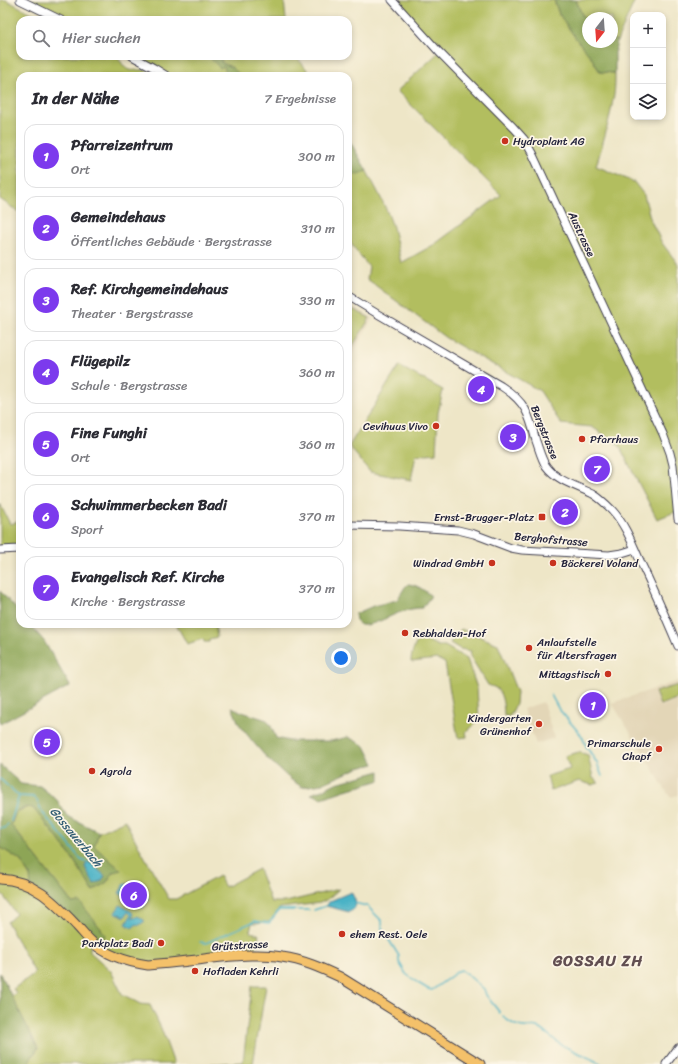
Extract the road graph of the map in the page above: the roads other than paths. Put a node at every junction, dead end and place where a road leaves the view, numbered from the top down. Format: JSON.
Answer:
{"nodes":[{"id":1,"x":20,"y":0,"type":"edge"},
{"id":2,"x":392,"y":0,"type":"edge"},
{"id":3,"x":52,"y":16,"type":"edge"},
{"id":4,"x":139,"y":60,"type":"edge"},
{"id":5,"x":160,"y":72,"type":"edge"},
{"id":6,"x":352,"y":298,"type":"edge"},
{"id":7,"x":678,"y":519,"type":"edge"},
{"id":8,"x":352,"y":525,"type":"edge"},
{"id":9,"x":16,"y":548,"type":"edge"},
{"id":10,"x":635,"y":549,"type":"junction"},
{"id":11,"x":0,"y":550,"type":"edge"},
{"id":12,"x":678,"y":646,"type":"edge"},
{"id":13,"x":0,"y":879,"type":"edge"},
{"id":14,"x":678,"y":1048,"type":"edge"},
{"id":15,"x":480,"y":1064,"type":"edge"},
{"id":16,"x":666,"y":1064,"type":"edge"}],
"edges":[{"from":1,"to":3,"type":"street"},
{"from":2,"to":7,"type":"street","name":"Austrasse"},
{"from":4,"to":5,"type":"street"},
{"from":6,"to":10,"type":"street","name":"Bergstrasse"},
{"from":8,"to":10,"type":"street","name":"Berghofstrasse"},
{"from":9,"to":11,"type":"street"},
{"from":10,"to":12,"type":"street","name":"Bergstrasse"},
{"from":13,"to":15,"type":"main road","name":"Grütstrasse"},
{"from":14,"to":16,"type":"street"}]}
